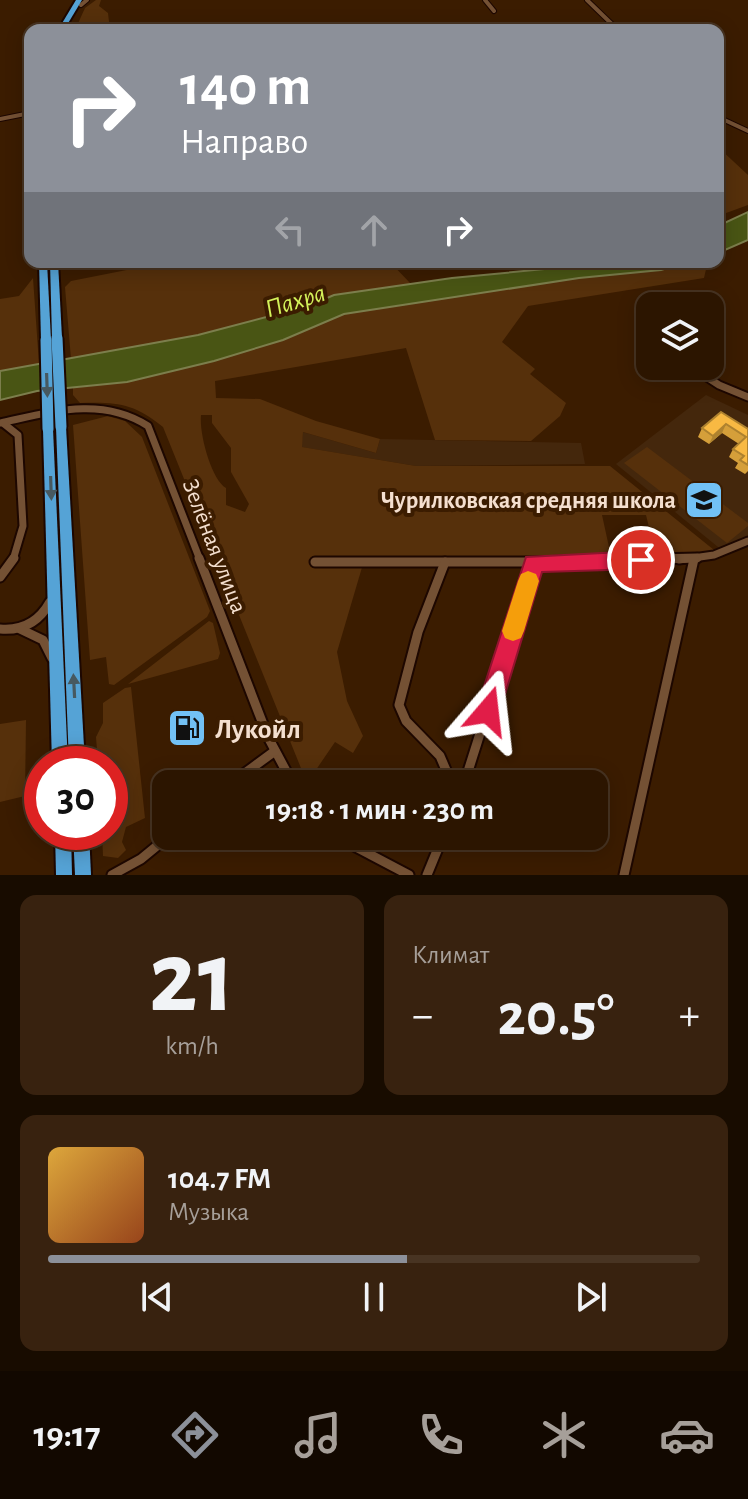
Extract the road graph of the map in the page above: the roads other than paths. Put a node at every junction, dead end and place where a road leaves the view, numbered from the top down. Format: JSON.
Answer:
{"nodes":[{"id":1,"x":485,"y":0,"type":"edge"},
{"id":2,"x":587,"y":0,"type":"edge"},
{"id":3,"x":83,"y":1,"type":"edge"},
{"id":4,"x":494,"y":11,"type":"dead end"},
{"id":5,"x":66,"y":24,"type":"edge"},
{"id":6,"x":71,"y":24,"type":"edge"},
{"id":7,"x":612,"y":24,"type":"edge"},
{"id":8,"x":24,"y":114,"type":"edge"},
{"id":9,"x":0,"y":119,"type":"edge"},
{"id":10,"x":724,"y":120,"type":"edge"},
{"id":11,"x":748,"y":131,"type":"edge"},
{"id":12,"x":44,"y":268,"type":"edge"},
{"id":13,"x":54,"y":268,"type":"edge"},
{"id":14,"x":52,"y":339,"type":"junction"},
{"id":15,"x":711,"y":380,"type":"edge"},
{"id":16,"x":748,"y":397,"type":"edge"},
{"id":17,"x":37,"y":416,"type":"junction"},
{"id":18,"x":1,"y":423,"type":"edge"},
{"id":19,"x":55,"y":428,"type":"junction"},
{"id":20,"x":18,"y":435,"type":"junction"},
{"id":21,"x":748,"y":541,"type":"edge"},
{"id":22,"x":694,"y":559,"type":"junction"},
{"id":23,"x":315,"y":562,"type":"dead end"},
{"id":24,"x":445,"y":562,"type":"junction"},
{"id":25,"x":534,"y":563,"type":"junction"},
{"id":26,"x":0,"y":577,"type":"edge"},
{"id":27,"x":55,"y":588,"type":"junction"},
{"id":28,"x":0,"y":629,"type":"edge"},
{"id":29,"x":20,"y":629,"type":"junction"},
{"id":30,"x":58,"y":672,"type":"junction"},
{"id":31,"x":60,"y":746,"type":"edge"},
{"id":32,"x":76,"y":746,"type":"edge"},
{"id":33,"x":275,"y":751,"type":"junction"},
{"id":34,"x":249,"y":770,"type":"edge"},
{"id":35,"x":285,"y":770,"type":"edge"},
{"id":36,"x":446,"y":770,"type":"edge"},
{"id":37,"x":468,"y":770,"type":"edge"},
{"id":38,"x":63,"y":850,"type":"edge"},
{"id":39,"x":82,"y":850,"type":"edge"},
{"id":40,"x":152,"y":850,"type":"edge"},
{"id":41,"x":362,"y":850,"type":"edge"},
{"id":42,"x":437,"y":850,"type":"edge"},
{"id":43,"x":82,"y":855,"type":"junction"},
{"id":44,"x":64,"y":875,"type":"edge"},
{"id":45,"x":83,"y":875,"type":"edge"},
{"id":46,"x":97,"y":875,"type":"edge"},
{"id":47,"x":112,"y":875,"type":"edge"},
{"id":48,"x":409,"y":875,"type":"edge"},
{"id":49,"x":427,"y":875,"type":"edge"},
{"id":50,"x":624,"y":875,"type":"edge"}],
"edges":[{"from":1,"to":4,"type":"street"},
{"from":2,"to":7,"type":"street"},
{"from":3,"to":5,"type":"highway"},
{"from":3,"to":6,"type":"highway"},
{"from":8,"to":9,"type":"street"},
{"from":10,"to":11,"type":"street"},
{"from":12,"to":14,"type":"highway"},
{"from":13,"to":14,"type":"highway"},
{"from":14,"to":19,"type":"highway","bridge":true},
{"from":15,"to":16,"type":"street"},
{"from":17,"to":18,"type":"street","name":"Зелёная улица"},
{"from":17,"to":20,"type":"street"},
{"from":17,"to":33,"type":"street","name":"Зелёная улица"},
{"from":18,"to":20,"type":"street"},
{"from":19,"to":27,"type":"highway","one_way":true},
{"from":32,"to":19,"type":"highway","one_way":true},
{"from":20,"to":26,"type":"street"},
{"from":21,"to":22,"type":"street"},
{"from":22,"to":25,"type":"street"},
{"from":22,"to":50,"type":"street"},
{"from":23,"to":24,"type":"street"},
{"from":24,"to":25,"type":"street"},
{"from":24,"to":36,"type":"street"},
{"from":25,"to":37,"type":"street"},
{"from":27,"to":29,"type":"street"},
{"from":27,"to":30,"type":"highway"},
{"from":28,"to":29,"type":"street"},
{"from":29,"to":30,"type":"street"},
{"from":30,"to":31,"type":"highway"},
{"from":33,"to":34,"type":"street"},
{"from":33,"to":35,"type":"street","name":"Зелёная улица"},
{"from":38,"to":44,"type":"highway"},
{"from":39,"to":43,"type":"highway"},
{"from":40,"to":47,"type":"street"},
{"from":41,"to":48,"type":"street"},
{"from":42,"to":49,"type":"street"},
{"from":43,"to":45,"type":"highway"},
{"from":43,"to":46,"type":"street"}]}
